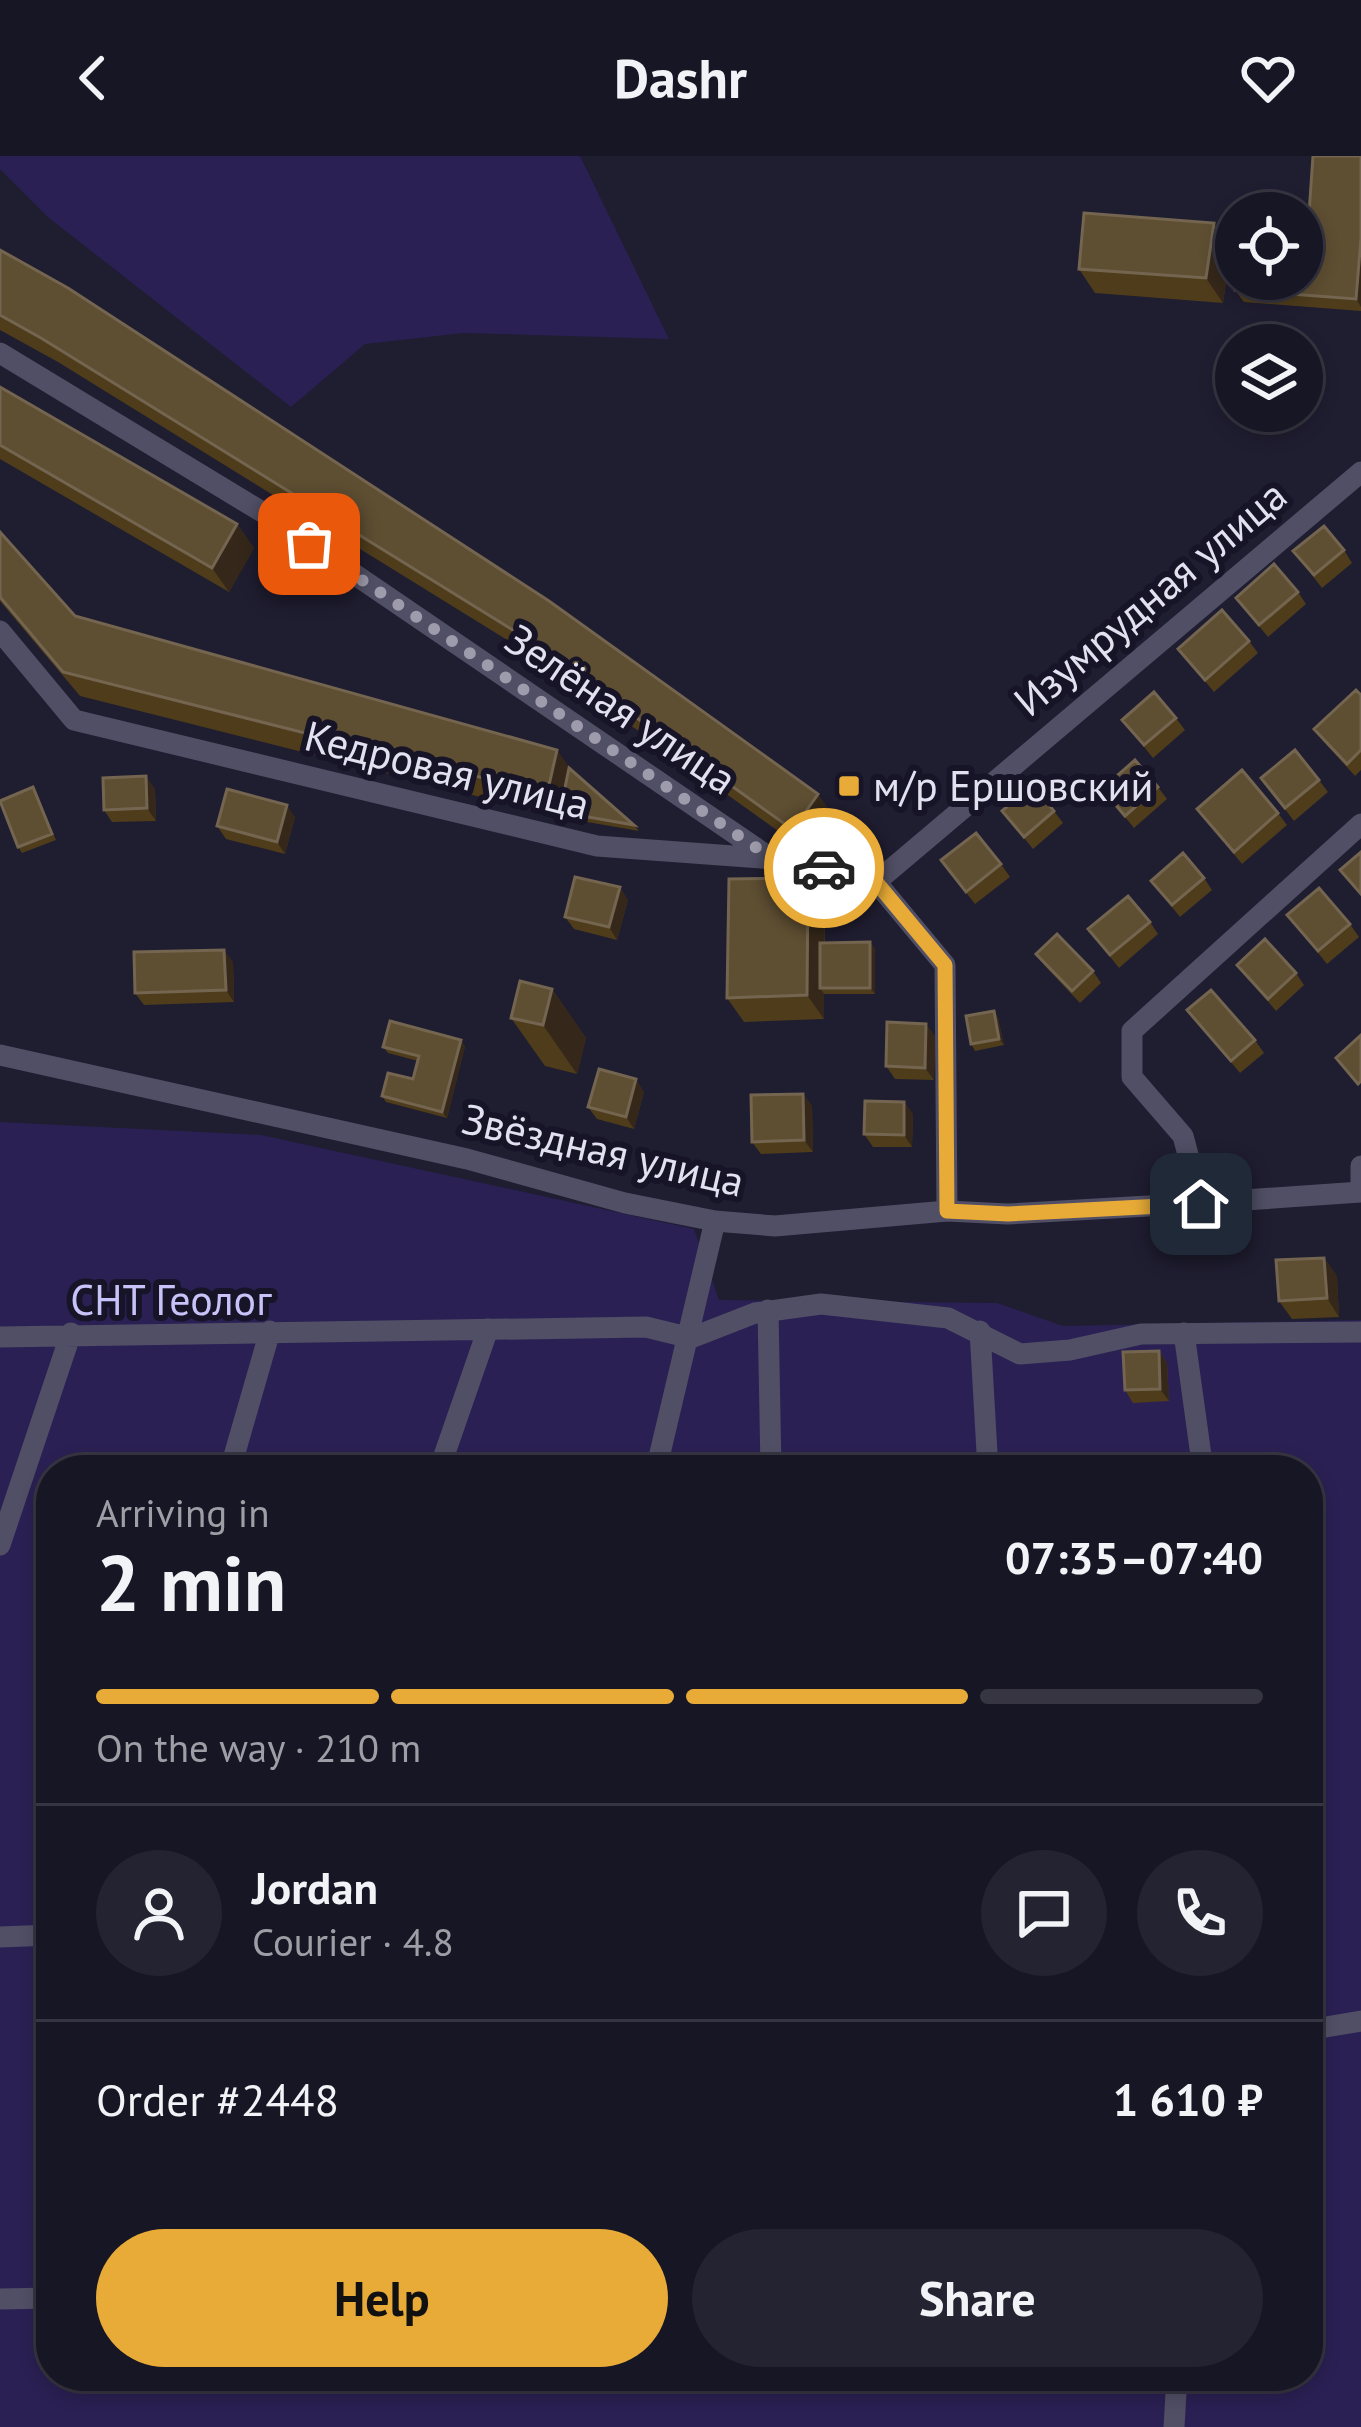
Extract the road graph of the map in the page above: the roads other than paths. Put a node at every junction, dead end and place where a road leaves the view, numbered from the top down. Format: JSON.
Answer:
{"nodes":[{"id":1,"x":0,"y":353,"type":"edge"},
{"id":2,"x":1361,"y":472,"type":"edge"},
{"id":3,"x":0,"y":631,"type":"edge"},
{"id":4,"x":1361,"y":824,"type":"edge"},
{"id":5,"x":773,"y":859,"type":"junction"},
{"id":6,"x":876,"y":882,"type":"junction"},
{"id":7,"x":0,"y":1055,"type":"edge"},
{"id":8,"x":1361,"y":1166,"type":"edge"},
{"id":9,"x":1361,"y":1192,"type":"edge"},
{"id":10,"x":1201,"y":1204,"type":"junction"},
{"id":11,"x":947,"y":1211,"type":"junction"},
{"id":12,"x":715,"y":1221,"type":"junction"},
{"id":13,"x":768,"y":1310,"type":"junction"},
{"id":14,"x":488,"y":1329,"type":"junction"},
{"id":15,"x":980,"y":1330,"type":"junction"},
{"id":16,"x":270,"y":1331,"type":"junction"},
{"id":17,"x":1361,"y":1332,"type":"edge"},
{"id":18,"x":71,"y":1333,"type":"junction"},
{"id":19,"x":1184,"y":1333,"type":"junction"},
{"id":20,"x":0,"y":1337,"type":"edge"},
{"id":21,"x":691,"y":1338,"type":"junction"},
{"id":22,"x":234,"y":1455,"type":"edge"},
{"id":23,"x":444,"y":1455,"type":"edge"},
{"id":24,"x":660,"y":1455,"type":"edge"},
{"id":25,"x":771,"y":1455,"type":"edge"},
{"id":26,"x":987,"y":1455,"type":"edge"},
{"id":27,"x":1201,"y":1455,"type":"edge"},
{"id":28,"x":0,"y":1545,"type":"edge"},
{"id":29,"x":36,"y":1935,"type":"edge"},
{"id":30,"x":0,"y":1937,"type":"edge"},
{"id":31,"x":1361,"y":2021,"type":"edge"},
{"id":32,"x":1323,"y":2027,"type":"edge"},
{"id":33,"x":36,"y":2299,"type":"edge"},
{"id":34,"x":0,"y":2300,"type":"edge"},
{"id":35,"x":1176,"y":2391,"type":"edge"},
{"id":36,"x":1174,"y":2427,"type":"edge"}],
"edges":[{"from":1,"to":5,"type":"street","name":"Зелёная улица"},
{"from":2,"to":6,"type":"street","name":"Изумрудная улица"},
{"from":3,"to":5,"type":"street","name":"Кедровая улица"},
{"from":4,"to":10,"type":"street"},
{"from":5,"to":6,"type":"street","name":"Кедровая улица"},
{"from":6,"to":11,"type":"street"},
{"from":7,"to":12,"type":"street","name":"Звёздная улица"},
{"from":8,"to":9,"type":"street"},
{"from":9,"to":10,"type":"street","name":"Звёздная улица"},
{"from":10,"to":11,"type":"street","name":"Звёздная улица"},
{"from":11,"to":12,"type":"street","name":"Звёздная улица"},
{"from":12,"to":21,"type":"street"},
{"from":13,"to":15,"type":"street"},
{"from":13,"to":21,"type":"street"},
{"from":13,"to":25,"type":"street"},
{"from":14,"to":16,"type":"street"},
{"from":14,"to":21,"type":"street"},
{"from":14,"to":23,"type":"street"},
{"from":15,"to":19,"type":"street"},
{"from":15,"to":26,"type":"street"},
{"from":16,"to":18,"type":"street"},
{"from":16,"to":22,"type":"street"},
{"from":17,"to":19,"type":"street"},
{"from":18,"to":20,"type":"street"},
{"from":18,"to":28,"type":"street"},
{"from":19,"to":27,"type":"street"},
{"from":21,"to":24,"type":"street"},
{"from":29,"to":30,"type":"street"},
{"from":31,"to":32,"type":"street"},
{"from":33,"to":34,"type":"street"},
{"from":35,"to":36,"type":"street"}]}
